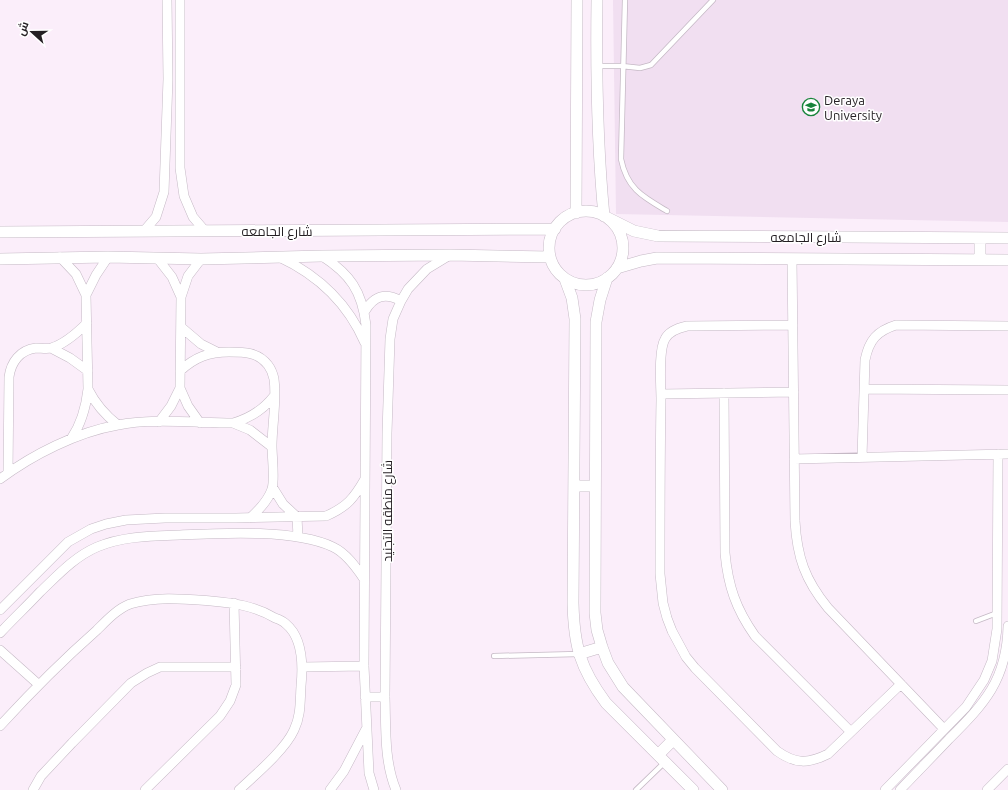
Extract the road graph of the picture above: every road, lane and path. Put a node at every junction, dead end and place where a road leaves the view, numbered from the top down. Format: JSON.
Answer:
{"nodes":[{"id":1,"x":167,"y":0,"type":"edge"},
{"id":2,"x":180,"y":0,"type":"edge"},
{"id":3,"x":577,"y":0,"type":"edge"},
{"id":4,"x":597,"y":0,"type":"edge"},
{"id":5,"x":625,"y":0,"type":"edge"},
{"id":6,"x":713,"y":0,"type":"edge"},
{"id":7,"x":597,"y":66,"type":"junction"},
{"id":8,"x":622,"y":66,"type":"junction"},
{"id":9,"x":668,"y":211,"type":"dead end"},
{"id":10,"x":576,"y":213,"type":"junction"},
{"id":11,"x":606,"y":217,"type":"junction"},
{"id":12,"x":555,"y":229,"type":"junction"},
{"id":13,"x":144,"y":231,"type":"junction"},
{"id":14,"x":204,"y":231,"type":"junction"},
{"id":15,"x":0,"y":232,"type":"edge"},
{"id":16,"x":980,"y":238,"type":"junction"},
{"id":17,"x":1008,"y":238,"type":"edge"},
{"id":18,"x":450,"y":254,"type":"junction"},
{"id":19,"x":322,"y":256,"type":"junction"},
{"id":20,"x":60,"y":257,"type":"junction"},
{"id":21,"x":108,"y":257,"type":"junction"},
{"id":22,"x":277,"y":257,"type":"junction"},
{"id":23,"x":550,"y":257,"type":"junction"},
{"id":24,"x":0,"y":259,"type":"edge"},
{"id":25,"x":158,"y":259,"type":"junction"},
{"id":26,"x":201,"y":259,"type":"junction"},
{"id":27,"x":792,"y":259,"type":"junction"},
{"id":28,"x":980,"y":260,"type":"junction"},
{"id":29,"x":1008,"y":260,"type":"edge"},
{"id":30,"x":617,"y":268,"type":"junction"},
{"id":31,"x":607,"y":278,"type":"junction"},
{"id":32,"x":566,"y":279,"type":"junction"},
{"id":33,"x":86,"y":295,"type":"junction"},
{"id":34,"x":181,"y":297,"type":"junction"},
{"id":35,"x":401,"y":301,"type":"junction"},
{"id":36,"x":365,"y":311,"type":"junction"},
{"id":37,"x":87,"y":323,"type":"junction"},
{"id":38,"x":793,"y":325,"type":"junction"},
{"id":39,"x":1008,"y":326,"type":"edge"},
{"id":40,"x":180,"y":327,"type":"junction"},
{"id":41,"x":366,"y":346,"type":"junction"},
{"id":42,"x":51,"y":348,"type":"junction"},
{"id":43,"x":217,"y":352,"type":"junction"},
{"id":44,"x":88,"y":371,"type":"junction"},
{"id":45,"x":180,"y":371,"type":"junction"},
{"id":46,"x":180,"y":388,"type":"junction"},
{"id":47,"x":88,"y":389,"type":"junction"},
{"id":48,"x":864,"y":389,"type":"junction"},
{"id":49,"x":1008,"y":390,"type":"edge"},
{"id":50,"x":794,"y":392,"type":"junction"},
{"id":51,"x":724,"y":393,"type":"junction"},
{"id":52,"x":661,"y":394,"type":"junction"},
{"id":53,"x":274,"y":396,"type":"junction"},
{"id":54,"x":159,"y":422,"type":"junction"},
{"id":55,"x":200,"y":423,"type":"junction"},
{"id":56,"x":233,"y":423,"type":"junction"},
{"id":57,"x":118,"y":425,"type":"junction"},
{"id":58,"x":71,"y":439,"type":"junction"},
{"id":59,"x":272,"y":447,"type":"junction"},
{"id":60,"x":998,"y":454,"type":"junction"},
{"id":61,"x":1008,"y":454,"type":"edge"},
{"id":62,"x":862,"y":457,"type":"junction"},
{"id":63,"x":794,"y":459,"type":"junction"},
{"id":64,"x":8,"y":473,"type":"junction"},
{"id":65,"x":365,"y":478,"type":"junction"},
{"id":66,"x":0,"y":480,"type":"edge"},
{"id":67,"x":574,"y":486,"type":"junction"},
{"id":68,"x":595,"y":486,"type":"junction"},
{"id":69,"x":273,"y":488,"type":"junction"},
{"id":70,"x":297,"y":517,"type":"junction"},
{"id":71,"x":203,"y":518,"type":"junction"},
{"id":72,"x":250,"y":518,"type":"junction"},
{"id":73,"x":202,"y":534,"type":"junction"},
{"id":74,"x":298,"y":537,"type":"junction"},
{"id":75,"x":364,"y":579,"type":"junction"},
{"id":76,"x":20,"y":590,"type":"junction"},
{"id":77,"x":31,"y":601,"type":"junction"},
{"id":78,"x":234,"y":603,"type":"junction"},
{"id":79,"x":0,"y":610,"type":"edge"},
{"id":80,"x":997,"y":613,"type":"junction"},
{"id":81,"x":976,"y":621,"type":"dead end"},
{"id":82,"x":1008,"y":626,"type":"edge"},
{"id":83,"x":0,"y":633,"type":"edge"},
{"id":84,"x":602,"y":647,"type":"junction"},
{"id":85,"x":0,"y":650,"type":"edge"},
{"id":86,"x":579,"y":654,"type":"junction"},
{"id":87,"x":494,"y":656,"type":"dead end"},
{"id":88,"x":364,"y":666,"type":"junction"},
{"id":89,"x":236,"y":667,"type":"junction"},
{"id":90,"x":303,"y":667,"type":"junction"},
{"id":91,"x":38,"y":684,"type":"junction"},
{"id":92,"x":901,"y":684,"type":"junction"},
{"id":93,"x":365,"y":697,"type":"junction"},
{"id":94,"x":385,"y":697,"type":"junction"},
{"id":95,"x":0,"y":726,"type":"edge"},
{"id":96,"x":366,"y":728,"type":"junction"},
{"id":97,"x":944,"y":729,"type":"junction"},
{"id":98,"x":851,"y":732,"type":"junction"},
{"id":99,"x":673,"y":740,"type":"junction"},
{"id":100,"x":661,"y":758,"type":"junction"},
{"id":101,"x":1008,"y":769,"type":"edge"},
{"id":102,"x":905,"y":788,"type":"edge"},
{"id":103,"x":33,"y":790,"type":"edge"},
{"id":104,"x":145,"y":790,"type":"edge"},
{"id":105,"x":239,"y":790,"type":"edge"},
{"id":106,"x":330,"y":790,"type":"edge"},
{"id":107,"x":374,"y":790,"type":"edge"},
{"id":108,"x":396,"y":790,"type":"edge"},
{"id":109,"x":636,"y":790,"type":"edge"},
{"id":110,"x":693,"y":790,"type":"edge"},
{"id":111,"x":722,"y":790,"type":"edge"},
{"id":112,"x":885,"y":790,"type":"edge"},
{"id":113,"x":988,"y":790,"type":"edge"}],
"edges":[{"from":1,"to":13,"type":"street"},
{"from":2,"to":14,"type":"street"},
{"from":3,"to":10,"type":"street"},
{"from":4,"to":7,"type":"street"},
{"from":5,"to":8,"type":"lane"},
{"from":6,"to":8,"type":"lane"},
{"from":7,"to":8,"type":"lane"},
{"from":7,"to":11,"type":"street"},
{"from":8,"to":9,"type":"lane"},
{"from":10,"to":11,"type":"street"},
{"from":10,"to":12,"type":"street"},
{"from":11,"to":16,"type":"street","name":"شارع الجامعه"},
{"from":11,"to":30,"type":"street"},
{"from":12,"to":14,"type":"street","name":"شارع الجامعه"},
{"from":12,"to":23,"type":"street"},
{"from":13,"to":14,"type":"street","name":"شارع الجامعه"},
{"from":13,"to":15,"type":"street","name":"شارع الجامعه"},
{"from":16,"to":17,"type":"street","name":"شارع الجامعه"},
{"from":16,"to":28,"type":"street"},
{"from":18,"to":19,"type":"street","name":"شارع الجامعه"},
{"from":18,"to":23,"type":"street","name":"شارع الجامعه"},
{"from":18,"to":35,"type":"street","name":"شارع منطقه التجنيد"},
{"from":19,"to":22,"type":"street","name":"شارع الجامعه"},
{"from":19,"to":36,"type":"street","name":"شارع منطقه التجنيد"},
{"from":20,"to":21,"type":"street","name":"شارع الجامعه"},
{"from":20,"to":24,"type":"street","name":"شارع الجامعه"},
{"from":20,"to":33,"type":"street"},
{"from":21,"to":25,"type":"street","name":"شارع الجامعه"},
{"from":21,"to":33,"type":"street"},
{"from":22,"to":26,"type":"street","name":"شارع الجامعه"},
{"from":22,"to":41,"type":"street"},
{"from":23,"to":32,"type":"street"},
{"from":25,"to":26,"type":"street","name":"شارع الجامعه"},
{"from":25,"to":34,"type":"street"},
{"from":26,"to":34,"type":"street"},
{"from":27,"to":28,"type":"street","name":"شارع الجامعه"},
{"from":27,"to":30,"type":"street","name":"شارع الجامعه"},
{"from":27,"to":38,"type":"street"},
{"from":28,"to":29,"type":"street","name":"شارع الجامعه"},
{"from":30,"to":31,"type":"street"},
{"from":31,"to":32,"type":"street"},
{"from":31,"to":68,"type":"street"},
{"from":32,"to":67,"type":"street"},
{"from":33,"to":37,"type":"street"},
{"from":34,"to":40,"type":"street"},
{"from":35,"to":36,"type":"street"},
{"from":35,"to":94,"type":"street","name":"شارع منطقه التجنيد"},
{"from":36,"to":41,"type":"street","name":"شارع منطقه التجنيد"},
{"from":37,"to":42,"type":"street"},
{"from":37,"to":44,"type":"street"},
{"from":38,"to":50,"type":"street"},
{"from":38,"to":52,"type":"street"},
{"from":39,"to":48,"type":"street"},
{"from":40,"to":43,"type":"street"},
{"from":40,"to":45,"type":"street"},
{"from":41,"to":65,"type":"street","name":"شارع منطقه التجنيد"},
{"from":42,"to":44,"type":"street"},
{"from":42,"to":64,"type":"street"},
{"from":43,"to":45,"type":"street"},
{"from":43,"to":53,"type":"street"},
{"from":44,"to":47,"type":"street"},
{"from":45,"to":46,"type":"street"},
{"from":46,"to":54,"type":"street"},
{"from":46,"to":55,"type":"street"},
{"from":47,"to":57,"type":"street"},
{"from":47,"to":58,"type":"street"},
{"from":48,"to":49,"type":"street"},
{"from":48,"to":62,"type":"street"},
{"from":50,"to":51,"type":"street"},
{"from":50,"to":63,"type":"street"},
{"from":51,"to":52,"type":"street"},
{"from":51,"to":98,"type":"street"},
{"from":52,"to":98,"type":"street"},
{"from":53,"to":56,"type":"street"},
{"from":53,"to":59,"type":"street"},
{"from":54,"to":55,"type":"street"},
{"from":54,"to":57,"type":"street"},
{"from":55,"to":56,"type":"street"},
{"from":56,"to":59,"type":"street"},
{"from":57,"to":58,"type":"street"},
{"from":58,"to":64,"type":"street"},
{"from":59,"to":69,"type":"street"},
{"from":60,"to":61,"type":"street"},
{"from":60,"to":62,"type":"street"},
{"from":60,"to":80,"type":"street"},
{"from":62,"to":63,"type":"street"},
{"from":63,"to":92,"type":"street"},
{"from":64,"to":66,"type":"street"},
{"from":65,"to":70,"type":"street"},
{"from":65,"to":75,"type":"street","name":"شارع منطقه التجنيد"},
{"from":67,"to":68,"type":"street"},
{"from":67,"to":86,"type":"street"},
{"from":68,"to":84,"type":"street"},
{"from":69,"to":70,"type":"street"},
{"from":69,"to":72,"type":"street"},
{"from":70,"to":72,"type":"street"},
{"from":70,"to":74,"type":"street"},
{"from":71,"to":72,"type":"street"},
{"from":71,"to":73,"type":"street"},
{"from":71,"to":76,"type":"street"},
{"from":73,"to":74,"type":"street"},
{"from":73,"to":77,"type":"street"},
{"from":74,"to":75,"type":"street"},
{"from":75,"to":88,"type":"street","name":"شارع منطقه التجنيد"},
{"from":76,"to":77,"type":"street"},
{"from":76,"to":79,"type":"street"},
{"from":77,"to":83,"type":"street"},
{"from":78,"to":89,"type":"street"},
{"from":78,"to":90,"type":"street"},
{"from":78,"to":91,"type":"street"},
{"from":80,"to":81,"type":"lane"},
{"from":80,"to":97,"type":"street"},
{"from":82,"to":102,"type":"street"},
{"from":84,"to":86,"type":"street"},
{"from":84,"to":99,"type":"street"},
{"from":85,"to":91,"type":"street"},
{"from":86,"to":87,"type":"lane"},
{"from":86,"to":100,"type":"street"},
{"from":88,"to":90,"type":"street"},
{"from":88,"to":93,"type":"street","name":"شارع منطقه التجنيد"},
{"from":89,"to":103,"type":"street"},
{"from":89,"to":104,"type":"street"},
{"from":90,"to":105,"type":"street"},
{"from":91,"to":95,"type":"street"},
{"from":92,"to":97,"type":"street"},
{"from":92,"to":98,"type":"street"},
{"from":93,"to":94,"type":"street"},
{"from":93,"to":96,"type":"street","name":"شارع منطقه التجنيد"},
{"from":94,"to":108,"type":"street","name":"شارع منطقه التجنيد"},
{"from":96,"to":106,"type":"street"},
{"from":96,"to":107,"type":"street","name":"شارع منطقه التجنيد"},
{"from":97,"to":112,"type":"street"},
{"from":99,"to":100,"type":"street"},
{"from":99,"to":111,"type":"street"},
{"from":100,"to":109,"type":"lane"},
{"from":100,"to":110,"type":"street"},
{"from":101,"to":113,"type":"street"}]}
